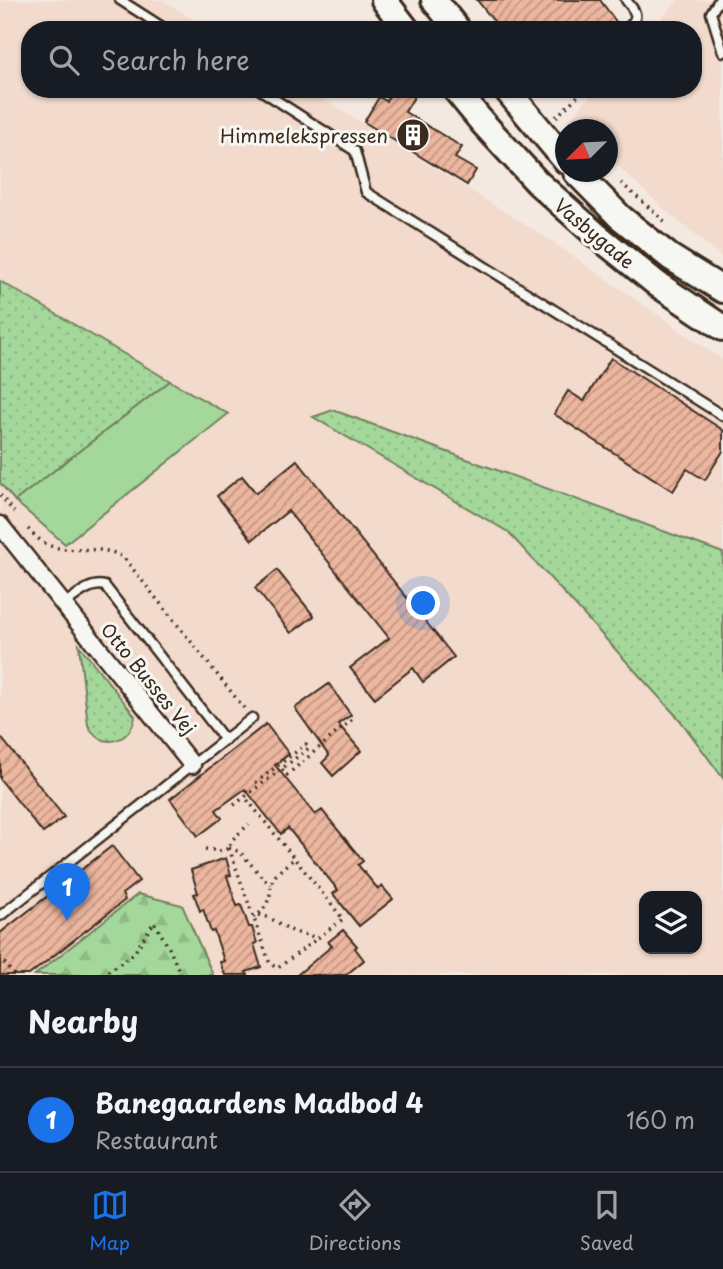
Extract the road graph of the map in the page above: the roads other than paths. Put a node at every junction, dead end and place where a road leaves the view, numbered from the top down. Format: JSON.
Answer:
{"nodes":[{"id":1,"x":120,"y":0,"type":"edge"},
{"id":2,"x":384,"y":0,"type":"edge"},
{"id":3,"x":434,"y":0,"type":"edge"},
{"id":4,"x":626,"y":0,"type":"edge"},
{"id":5,"x":719,"y":0,"type":"edge"},
{"id":6,"x":153,"y":21,"type":"edge"},
{"id":7,"x":400,"y":21,"type":"edge"},
{"id":8,"x":451,"y":21,"type":"edge"},
{"id":9,"x":635,"y":21,"type":"edge"},
{"id":10,"x":723,"y":52,"type":"edge"},
{"id":11,"x":273,"y":98,"type":"edge"},
{"id":12,"x":462,"y":98,"type":"edge"},
{"id":13,"x":513,"y":98,"type":"edge"},
{"id":14,"x":555,"y":149,"type":"edge"},
{"id":15,"x":586,"y":182,"type":"edge"},
{"id":16,"x":723,"y":290,"type":"edge"},
{"id":17,"x":723,"y":328,"type":"edge"},
{"id":18,"x":723,"y":416,"type":"edge"},
{"id":19,"x":0,"y":525,"type":"edge"},
{"id":20,"x":64,"y":604,"type":"junction"},
{"id":21,"x":252,"y":718,"type":"road end"},
{"id":22,"x":225,"y":740,"type":"junction"},
{"id":23,"x":192,"y":765,"type":"junction"},
{"id":24,"x":0,"y":916,"type":"edge"}],
"edges":[{"from":1,"to":6,"type":"lane"},
{"from":2,"to":7,"type":"main road"},
{"from":3,"to":8,"type":"main road"},
{"from":4,"to":9,"type":"lane"},
{"from":5,"to":10,"type":"lane"},
{"from":11,"to":18,"type":"lane"},
{"from":12,"to":17,"type":"main road","name":"Vasbygade"},
{"from":13,"to":14,"type":"main road"},
{"from":15,"to":16,"type":"main road","name":"Vasbygade"},
{"from":19,"to":20,"type":"street","name":"Otto Busses Vej"},
{"from":20,"to":22,"type":"lane"},
{"from":20,"to":23,"type":"street","name":"Otto Busses Vej"},
{"from":21,"to":22,"type":"lane"},
{"from":22,"to":23,"type":"lane"},
{"from":23,"to":24,"type":"lane","name":"Otto Busses Vej"}]}
